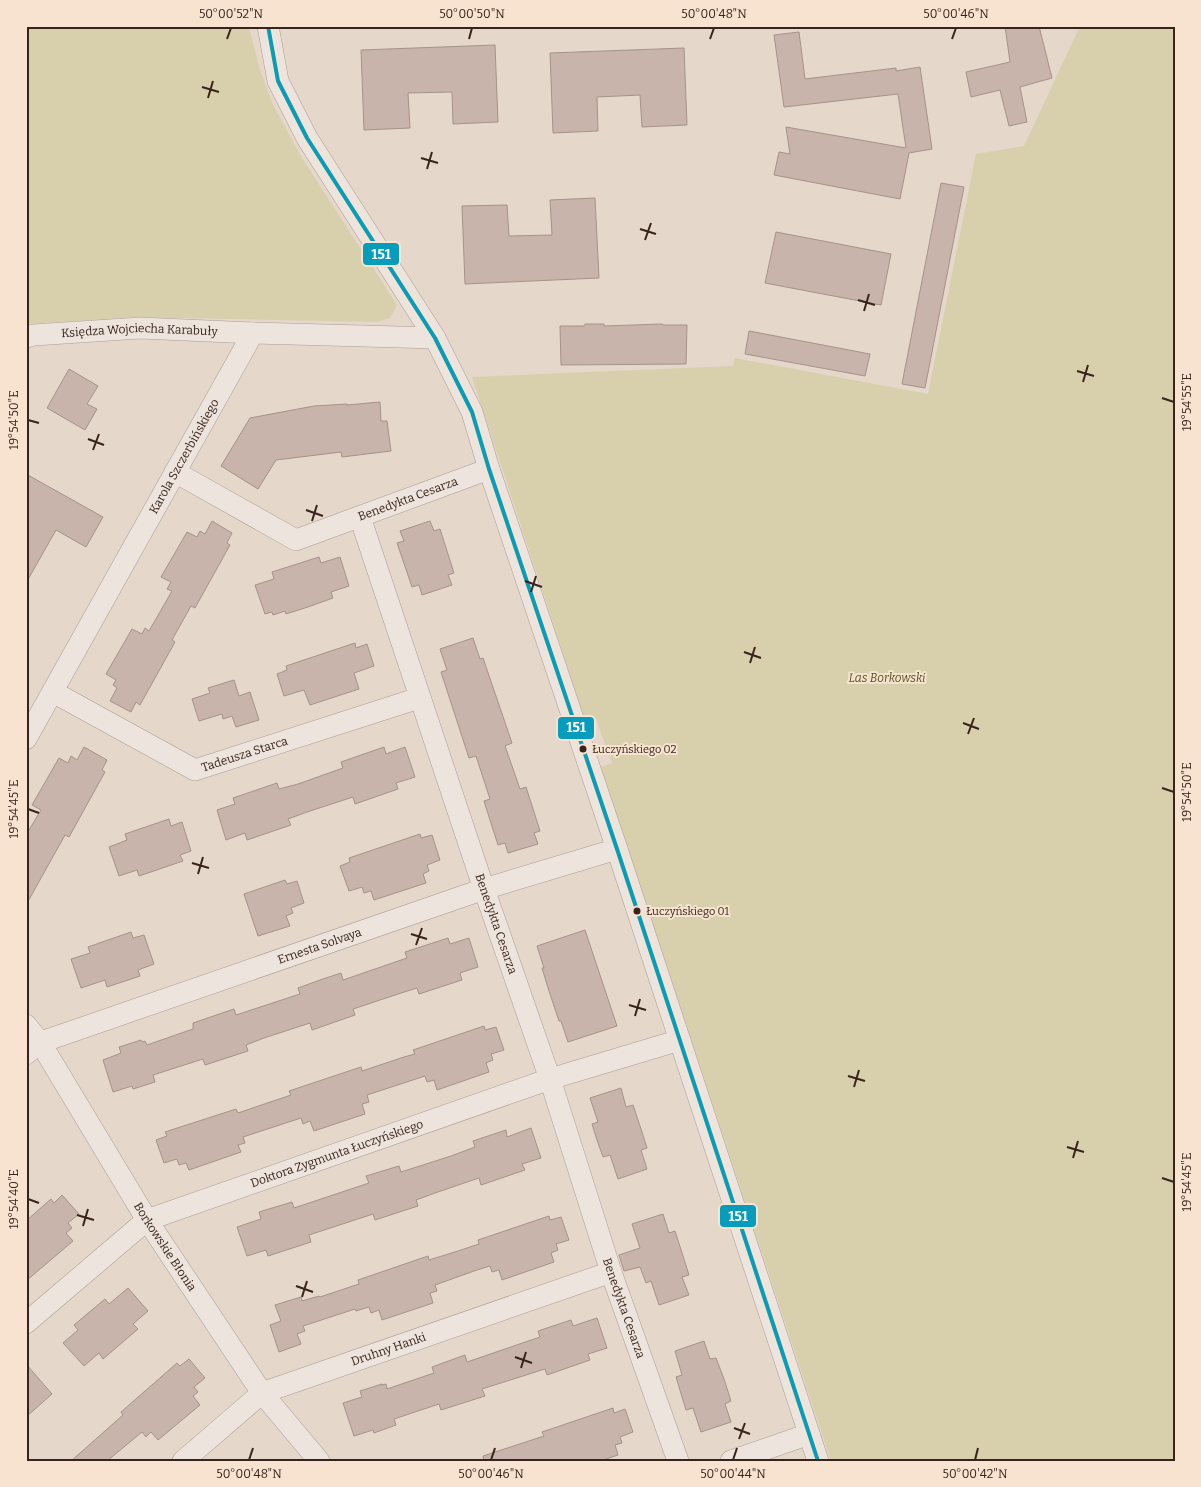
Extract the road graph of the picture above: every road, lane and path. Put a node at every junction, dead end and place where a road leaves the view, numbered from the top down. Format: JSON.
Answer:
{"nodes":[{"id":1,"x":268,"y":26,"type":"edge"},
{"id":2,"x":253,"y":333,"type":"junction"},
{"id":3,"x":26,"y":337,"type":"edge"},
{"id":4,"x":435,"y":338,"type":"junction"},
{"id":5,"x":489,"y":469,"type":"junction"},
{"id":6,"x":175,"y":472,"type":"junction"},
{"id":7,"x":360,"y":517,"type":"junction"},
{"id":8,"x":53,"y":692,"type":"junction"},
{"id":9,"x":419,"y":698,"type":"junction"},
{"id":10,"x":26,"y":739,"type":"edge"},
{"id":11,"x":617,"y":849,"type":"junction"},
{"id":12,"x":484,"y":889,"type":"junction"},
{"id":13,"x":26,"y":1025,"type":"edge"},
{"id":14,"x":680,"y":1040,"type":"junction"},
{"id":15,"x":33,"y":1048,"type":"edge"},
{"id":16,"x":550,"y":1079,"type":"junction"},
{"id":17,"x":147,"y":1220,"type":"junction"},
{"id":18,"x":611,"y":1272,"type":"junction"},
{"id":19,"x":26,"y":1323,"type":"edge"},
{"id":20,"x":262,"y":1393,"type":"junction"},
{"id":21,"x":809,"y":1434,"type":"junction"},
{"id":22,"x":183,"y":1461,"type":"edge"},
{"id":23,"x":319,"y":1461,"type":"edge"},
{"id":24,"x":678,"y":1461,"type":"edge"},
{"id":25,"x":731,"y":1461,"type":"edge"},
{"id":26,"x":818,"y":1461,"type":"edge"}],
"edges":[{"from":1,"to":4,"type":"street"},
{"from":2,"to":3,"type":"street","name":"Księdza Wojciecha Karabuły"},
{"from":2,"to":4,"type":"street"},
{"from":2,"to":6,"type":"street","name":"Karola Szczerbińskiego"},
{"from":4,"to":5,"type":"street"},
{"from":5,"to":7,"type":"street","name":"Benedykta Cesarza"},
{"from":5,"to":11,"type":"street"},
{"from":6,"to":7,"type":"street"},
{"from":6,"to":8,"type":"street","name":"Karola Szczerbińskiego"},
{"from":7,"to":9,"type":"street","name":"Benedykta Cesarza"},
{"from":8,"to":9,"type":"street","name":"Tadeusza Starca"},
{"from":8,"to":10,"type":"street","name":"Karola Szczerbińskiego"},
{"from":9,"to":12,"type":"street","name":"Benedykta Cesarza"},
{"from":11,"to":12,"type":"street","name":"Ernesta Solvaya"},
{"from":11,"to":14,"type":"street"},
{"from":12,"to":15,"type":"street","name":"Ernesta Solvaya"},
{"from":12,"to":16,"type":"street","name":"Benedykta Cesarza"},
{"from":13,"to":15,"type":"street","name":"Borkowskie Błonia"},
{"from":14,"to":16,"type":"street","name":"Doktora Zygmunta Łuczyńskiego"},
{"from":14,"to":21,"type":"street"},
{"from":15,"to":17,"type":"street","name":"Borkowskie Błonia"},
{"from":16,"to":17,"type":"street","name":"Doktora Zygmunta Łuczyńskiego"},
{"from":16,"to":18,"type":"street","name":"Benedykta Cesarza"},
{"from":17,"to":19,"type":"street","name":"Doktora Zygmunta Łuczyńskiego"},
{"from":17,"to":20,"type":"street","name":"Borkowskie Błonia"},
{"from":18,"to":20,"type":"street","name":"Druhny Hanki"},
{"from":18,"to":24,"type":"street","name":"Benedykta Cesarza"},
{"from":20,"to":22,"type":"street","name":"Druhny Hanki"},
{"from":20,"to":23,"type":"street","name":"Borkowskie Błonia"},
{"from":21,"to":25,"type":"street"},
{"from":21,"to":26,"type":"street"}]}
